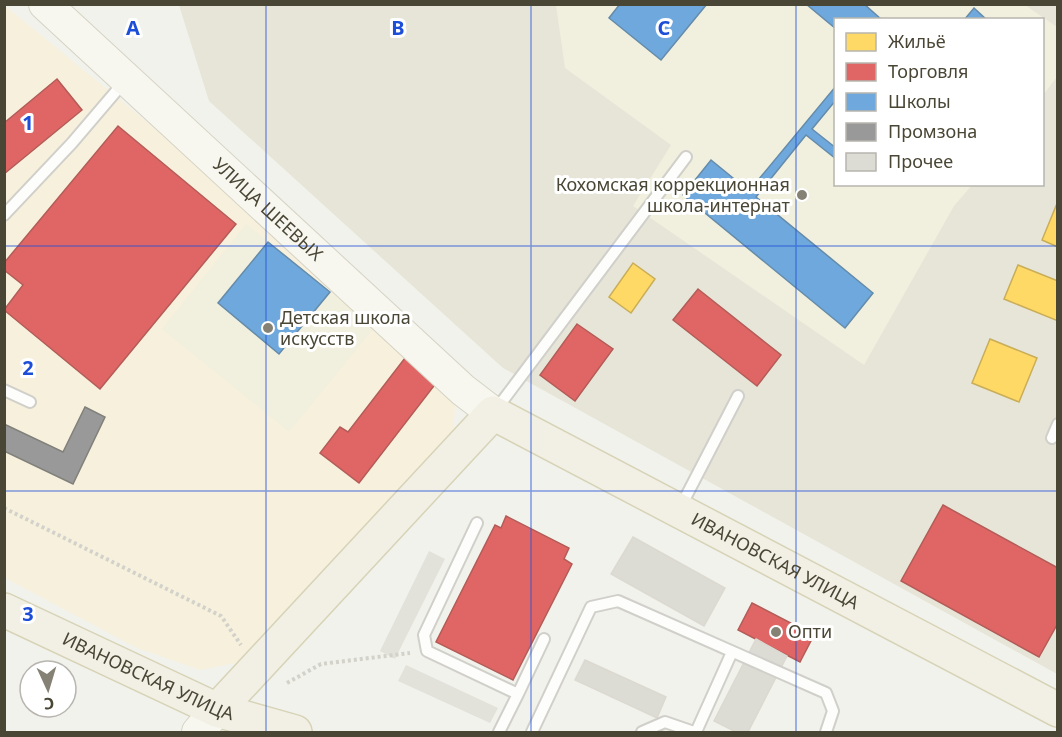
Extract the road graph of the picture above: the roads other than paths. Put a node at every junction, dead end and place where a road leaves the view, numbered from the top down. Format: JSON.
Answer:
{"nodes":[{"id":1,"x":45,"y":4,"type":"edge"},
{"id":2,"x":126,"y":79,"type":"junction"},
{"id":3,"x":686,"y":157,"type":"dead end"},
{"id":4,"x":4,"y":215,"type":"edge"},
{"id":5,"x":4,"y":390,"type":"edge"},
{"id":6,"x":738,"y":396,"type":"dead end"},
{"id":7,"x":30,"y":402,"type":"dead end"},
{"id":8,"x":493,"y":413,"type":"junction"},
{"id":9,"x":1058,"y":424,"type":"edge"},
{"id":10,"x":1052,"y":438,"type":"dead end"},
{"id":11,"x":678,"y":510,"type":"junction"},
{"id":12,"x":477,"y":523,"type":"dead end"},
{"id":13,"x":4,"y":610,"type":"edge"},
{"id":14,"x":544,"y":639,"type":"dead end"},
{"id":15,"x":732,"y":652,"type":"junction"},
{"id":16,"x":518,"y":694,"type":"junction"},
{"id":17,"x":1058,"y":710,"type":"edge"},
{"id":18,"x":207,"y":721,"type":"edge"},
{"id":19,"x":295,"y":732,"type":"edge"},
{"id":20,"x":499,"y":732,"type":"edge"},
{"id":21,"x":532,"y":732,"type":"edge"},
{"id":22,"x":642,"y":732,"type":"edge"},
{"id":23,"x":695,"y":732,"type":"edge"},
{"id":24,"x":826,"y":732,"type":"edge"}],
"edges":[{"from":1,"to":2,"type":"main road","name":"УЛИЦА ШЕЕВЫХ"},
{"from":2,"to":4,"type":"lane"},
{"from":2,"to":8,"type":"main road","name":"УЛИЦА ШЕЕВЫХ"},
{"from":3,"to":8,"type":"lane"},
{"from":5,"to":7,"type":"lane"},
{"from":6,"to":11,"type":"lane"},
{"from":8,"to":11,"type":"main road","name":"ИВАНОВСКАЯ УЛИЦА"},
{"from":8,"to":18,"type":"main road"},
{"from":9,"to":10,"type":"lane"},
{"from":11,"to":17,"type":"main road","name":"ИВАНОВСКАЯ УЛИЦА"},
{"from":12,"to":16,"type":"lane"},
{"from":13,"to":18,"type":"main road","name":"ИВАНОВСКАЯ УЛИЦА"},
{"from":14,"to":16,"type":"lane"},
{"from":15,"to":21,"type":"lane"},
{"from":15,"to":23,"type":"lane"},
{"from":15,"to":24,"type":"lane"},
{"from":16,"to":20,"type":"lane"},
{"from":18,"to":19,"type":"main road","name":"ИВАНОВСКАЯ УЛИЦА"},
{"from":22,"to":23,"type":"lane"}]}
